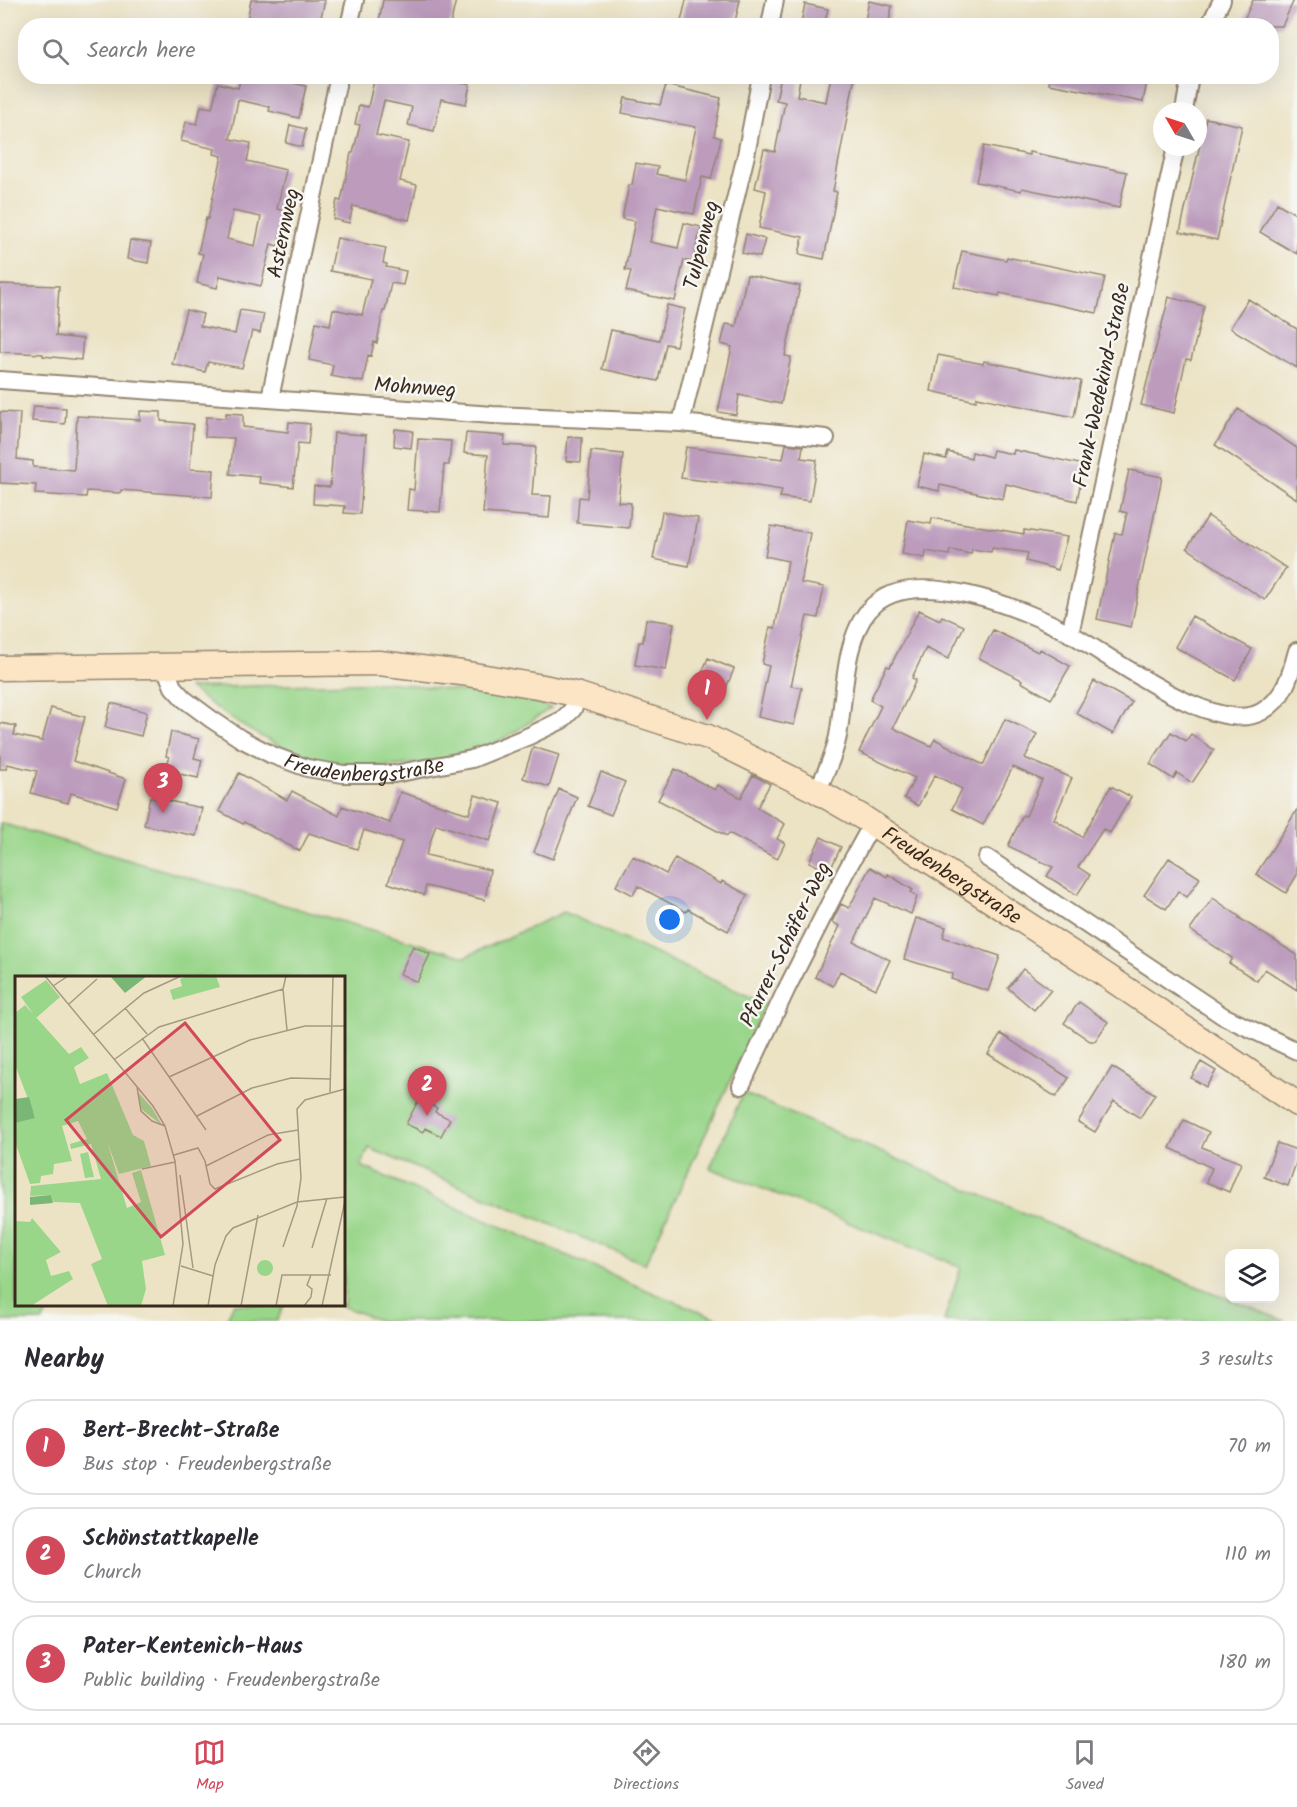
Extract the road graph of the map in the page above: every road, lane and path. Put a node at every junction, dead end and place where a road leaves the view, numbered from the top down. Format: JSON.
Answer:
{"nodes":[{"id":1,"x":355,"y":0,"type":"edge"},
{"id":2,"x":775,"y":0,"type":"edge"},
{"id":3,"x":1222,"y":0,"type":"edge"},
{"id":4,"x":352,"y":18,"type":"edge"},
{"id":5,"x":772,"y":18,"type":"edge"},
{"id":6,"x":1213,"y":18,"type":"edge"},
{"id":7,"x":337,"y":84,"type":"edge"},
{"id":8,"x":759,"y":84,"type":"edge"},
{"id":9,"x":1189,"y":84,"type":"edge"},
{"id":10,"x":1186,"y":102,"type":"edge"},
{"id":11,"x":1174,"y":156,"type":"edge"},
{"id":12,"x":0,"y":380,"type":"edge"},
{"id":13,"x":270,"y":398,"type":"junction"},
{"id":14,"x":681,"y":423,"type":"junction"},
{"id":15,"x":826,"y":438,"type":"dead end"},
{"id":16,"x":1070,"y":634,"type":"junction"},
{"id":17,"x":1297,"y":651,"type":"edge"},
{"id":18,"x":165,"y":667,"type":"junction"},
{"id":19,"x":0,"y":668,"type":"edge"},
{"id":20,"x":579,"y":695,"type":"junction"},
{"id":21,"x":817,"y":791,"type":"junction"},
{"id":22,"x":872,"y":824,"type":"junction"},
{"id":23,"x":987,"y":858,"type":"dead end"},
{"id":24,"x":1297,"y":1052,"type":"edge"},
{"id":25,"x":741,"y":1086,"type":"dead end"},
{"id":26,"x":1297,"y":1104,"type":"edge"}],
"edges":[{"from":1,"to":4,"type":"street"},
{"from":2,"to":5,"type":"street"},
{"from":3,"to":6,"type":"street"},
{"from":7,"to":13,"type":"street","name":"Asternweg"},
{"from":8,"to":14,"type":"street","name":"Tulpenweg"},
{"from":9,"to":10,"type":"street"},
{"from":11,"to":16,"type":"street","name":"Frank-Wedekind-Straße"},
{"from":12,"to":13,"type":"street","name":"Mohnweg"},
{"from":13,"to":14,"type":"street","name":"Mohnweg"},
{"from":14,"to":15,"type":"street","name":"Mohnweg"},
{"from":16,"to":17,"type":"street"},
{"from":16,"to":21,"type":"street"},
{"from":18,"to":19,"type":"street","name":"Freudenbergstraße"},
{"from":18,"to":20,"type":"street","name":"Freudenbergstraße"},
{"from":18,"to":20,"type":"street","name":"Freudenbergstraße"},
{"from":20,"to":21,"type":"street","name":"Freudenbergstraße"},
{"from":21,"to":22,"type":"street","name":"Freudenbergstraße"},
{"from":22,"to":25,"type":"street","name":"Pfarrer-Schäfer-Weg"},
{"from":22,"to":26,"type":"street","name":"Freudenbergstraße"},
{"from":23,"to":24,"type":"street","name":"Freudenbergstraße"}]}
